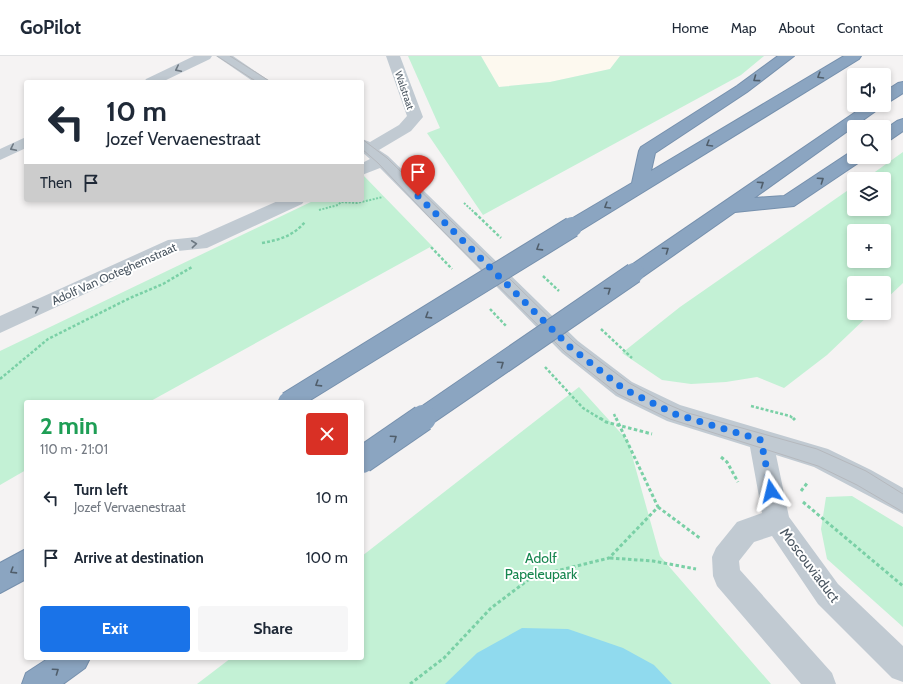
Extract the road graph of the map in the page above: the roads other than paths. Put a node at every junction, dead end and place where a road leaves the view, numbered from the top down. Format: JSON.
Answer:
{"nodes":[{"id":1,"x":205,"y":56,"type":"edge"},
{"id":2,"x":224,"y":56,"type":"edge"},
{"id":3,"x":393,"y":56,"type":"edge"},
{"id":4,"x":787,"y":56,"type":"edge"},
{"id":5,"x":854,"y":56,"type":"edge"},
{"id":6,"x":155,"y":80,"type":"edge"},
{"id":7,"x":261,"y":80,"type":"edge"},
{"id":8,"x":903,"y":86,"type":"edge"},
{"id":9,"x":891,"y":94,"type":"edge"},
{"id":10,"x":866,"y":112,"type":"edge"},
{"id":11,"x":903,"y":124,"type":"edge"},
{"id":12,"x":891,"y":132,"type":"edge"},
{"id":13,"x":24,"y":143,"type":"edge"},
{"id":14,"x":366,"y":147,"type":"edge"},
{"id":15,"x":0,"y":155,"type":"edge"},
{"id":16,"x":382,"y":160,"type":"junction"},
{"id":17,"x":847,"y":162,"type":"edge"},
{"id":18,"x":364,"y":169,"type":"edge"},
{"id":19,"x":640,"y":186,"type":"junction"},
{"id":20,"x":292,"y":202,"type":"edge"},
{"id":21,"x":729,"y":206,"type":"junction"},
{"id":22,"x":0,"y":325,"type":"edge"},
{"id":23,"x":291,"y":400,"type":"edge"},
{"id":24,"x":761,"y":440,"type":"junction"},
{"id":25,"x":364,"y":459,"type":"edge"},
{"id":26,"x":903,"y":502,"type":"edge"},
{"id":27,"x":777,"y":522,"type":"junction"},
{"id":28,"x":24,"y":564,"type":"edge"},
{"id":29,"x":0,"y":579,"type":"edge"},
{"id":30,"x":72,"y":660,"type":"edge"},
{"id":31,"x":903,"y":667,"type":"edge"},
{"id":32,"x":37,"y":684,"type":"edge"},
{"id":33,"x":821,"y":684,"type":"edge"}],
"edges":[{"from":1,"to":6,"type":"street","one_way":true},
{"from":2,"to":7,"type":"street"},
{"from":3,"to":14,"type":"street","name":"Walstraat"},
{"from":4,"to":19,"type":"highway","one_way":true},
{"from":5,"to":19,"type":"highway","one_way":true},
{"from":8,"to":9,"type":"highway"},
{"from":21,"to":10,"type":"highway","one_way":true},
{"from":11,"to":12,"type":"highway"},
{"from":13,"to":15,"type":"street","one_way":true},
{"from":14,"to":16,"type":"street"},
{"from":16,"to":18,"type":"street"},
{"from":16,"to":24,"type":"street"},
{"from":21,"to":17,"type":"highway","one_way":true},
{"from":19,"to":23,"type":"highway","one_way":true,"bridge":true},
{"from":22,"to":20,"type":"street","name":"Adolf Van Ooteghemstraat","one_way":true},
{"from":25,"to":21,"type":"highway","one_way":true,"bridge":true},
{"from":24,"to":26,"type":"street"},
{"from":24,"to":27,"type":"street","name":"Moscouviaduct"},
{"from":27,"to":31,"type":"street","name":"Moscouviaduct"},
{"from":27,"to":33,"type":"street"},
{"from":28,"to":29,"type":"highway","one_way":true},
{"from":32,"to":30,"type":"highway","one_way":true}]}
